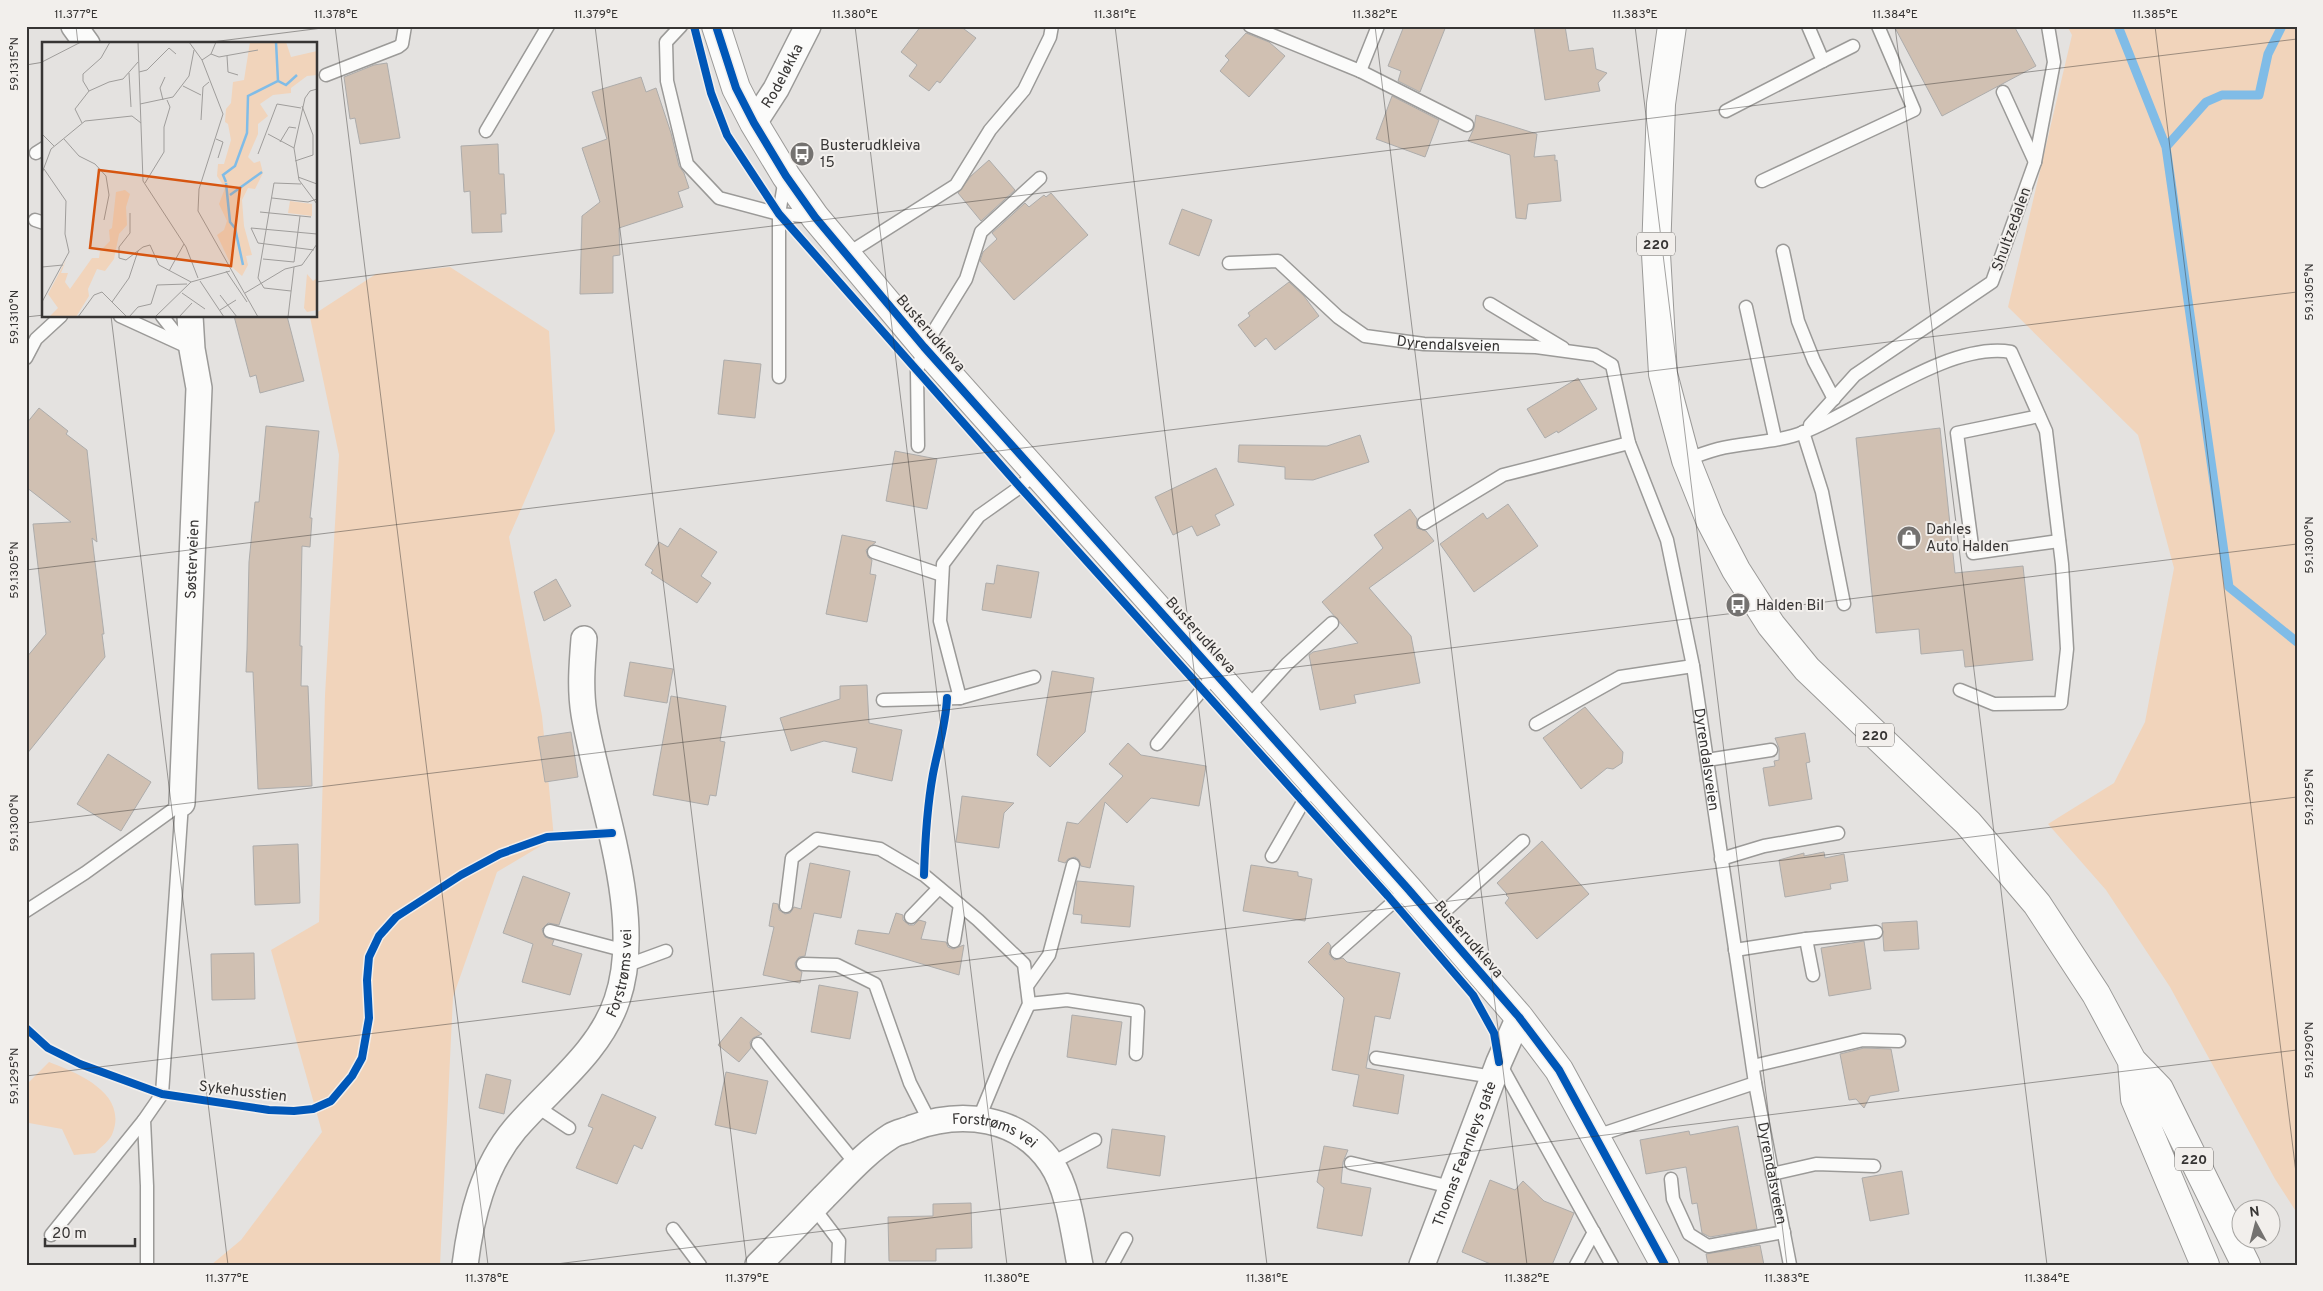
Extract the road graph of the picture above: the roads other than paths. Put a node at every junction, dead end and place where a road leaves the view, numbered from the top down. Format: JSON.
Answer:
{"nodes":[{"id":1,"x":74,"y":26,"type":"edge"},
{"id":2,"x":405,"y":26,"type":"edge"},
{"id":3,"x":548,"y":26,"type":"edge"},
{"id":4,"x":681,"y":26,"type":"edge"},
{"id":5,"x":716,"y":26,"type":"edge"},
{"id":6,"x":808,"y":26,"type":"edge"},
{"id":7,"x":1052,"y":26,"type":"edge"},
{"id":8,"x":1250,"y":26,"type":"edge"},
{"id":9,"x":1378,"y":26,"type":"edge"},
{"id":10,"x":1672,"y":26,"type":"edge"},
{"id":11,"x":1808,"y":26,"type":"edge"},
{"id":12,"x":1878,"y":26,"type":"edge"},
{"id":13,"x":2048,"y":26,"type":"edge"},
{"id":14,"x":86,"y":42,"type":"edge"},
{"id":15,"x":1853,"y":46,"type":"dead end"},
{"id":16,"x":1823,"y":61,"type":"junction"},
{"id":17,"x":1360,"y":71,"type":"junction"},
{"id":18,"x":326,"y":75,"type":"dead end"},
{"id":19,"x":2003,"y":92,"type":"dead end"},
{"id":20,"x":1726,"y":111,"type":"dead end"},
{"id":21,"x":754,"y":123,"type":"junction"},
{"id":22,"x":1467,"y":125,"type":"dead end"},
{"id":23,"x":486,"y":131,"type":"dead end"},
{"id":24,"x":2035,"y":162,"type":"junction"},
{"id":25,"x":786,"y":176,"type":"junction"},
{"id":26,"x":1040,"y":178,"type":"dead end"},
{"id":27,"x":1762,"y":181,"type":"dead end"},
{"id":28,"x":779,"y":214,"type":"junction"},
{"id":29,"x":815,"y":217,"type":"junction"},
{"id":30,"x":1783,"y":251,"type":"dead end"},
{"id":31,"x":847,"y":254,"type":"junction"},
{"id":32,"x":1228,"y":263,"type":"dead end"},
{"id":33,"x":1490,"y":304,"type":"dead end"},
{"id":34,"x":1746,"y":307,"type":"dead end"},
{"id":35,"x":59,"y":318,"type":"edge"},
{"id":36,"x":124,"y":318,"type":"edge"},
{"id":37,"x":164,"y":318,"type":"edge"},
{"id":38,"x":190,"y":318,"type":"edge"},
{"id":39,"x":924,"y":347,"type":"junction"},
{"id":40,"x":189,"y":348,"type":"junction"},
{"id":41,"x":1567,"y":351,"type":"junction"},
{"id":42,"x":26,"y":358,"type":"edge"},
{"id":43,"x":779,"y":377,"type":"dead end"},
{"id":44,"x":1834,"y":400,"type":"junction"},
{"id":45,"x":2039,"y":416,"type":"junction"},
{"id":46,"x":1803,"y":432,"type":"junction"},
{"id":47,"x":1775,"y":438,"type":"junction"},
{"id":48,"x":1629,"y":443,"type":"junction"},
{"id":49,"x":918,"y":446,"type":"dead end"},
{"id":50,"x":1686,"y":460,"type":"junction"},
{"id":51,"x":1036,"y":472,"type":"junction"},
{"id":52,"x":1424,"y":523,"type":"dead end"},
{"id":53,"x":2059,"y":541,"type":"junction"},
{"id":54,"x":874,"y":552,"type":"dead end"},
{"id":55,"x":942,"y":575,"type":"junction"},
{"id":56,"x":1844,"y":604,"type":"dead end"},
{"id":57,"x":1332,"y":623,"type":"dead end"},
{"id":58,"x":584,"y":639,"type":"dead end"},
{"id":59,"x":1693,"y":666,"type":"junction"},
{"id":60,"x":1216,"y":674,"type":"junction"},
{"id":61,"x":1034,"y":677,"type":"dead end"},
{"id":62,"x":1960,"y":690,"type":"dead end"},
{"id":63,"x":960,"y":698,"type":"junction"},
{"id":64,"x":883,"y":700,"type":"dead end"},
{"id":65,"x":1247,"y":708,"type":"junction"},
{"id":66,"x":1536,"y":724,"type":"dead end"},
{"id":67,"x":1156,"y":744,"type":"dead end"},
{"id":68,"x":1771,"y":750,"type":"dead end"},
{"id":69,"x":1707,"y":760,"type":"junction"},
{"id":70,"x":1314,"y":783,"type":"junction"},
{"id":71,"x":182,"y":803,"type":"junction"},
{"id":72,"x":1838,"y":833,"type":"dead end"},
{"id":73,"x":1523,"y":841,"type":"dead end"},
{"id":74,"x":1272,"y":856,"type":"dead end"},
{"id":75,"x":1722,"y":859,"type":"junction"},
{"id":76,"x":1073,"y":865,"type":"dead end"},
{"id":77,"x":939,"y":888,"type":"junction"},
{"id":78,"x":1408,"y":889,"type":"junction"},
{"id":79,"x":960,"y":905,"type":"junction"},
{"id":80,"x":786,"y":906,"type":"dead end"},
{"id":81,"x":26,"y":910,"type":"edge"},
{"id":82,"x":911,"y":917,"type":"dead end"},
{"id":83,"x":1435,"y":920,"type":"junction"},
{"id":84,"x":550,"y":931,"type":"dead end"},
{"id":85,"x":1876,"y":932,"type":"dead end"},
{"id":86,"x":1806,"y":939,"type":"junction"},
{"id":87,"x":954,"y":941,"type":"dead end"},
{"id":88,"x":1735,"y":950,"type":"junction"},
{"id":89,"x":666,"y":951,"type":"dead end"},
{"id":90,"x":1337,"y":952,"type":"dead end"},
{"id":91,"x":626,"y":959,"type":"junction"},
{"id":92,"x":803,"y":964,"type":"dead end"},
{"id":93,"x":1813,"y":975,"type":"dead end"},
{"id":94,"x":1027,"y":986,"type":"junction"},
{"id":95,"x":1030,"y":1004,"type":"junction"},
{"id":96,"x":1519,"y":1017,"type":"junction"},
{"id":97,"x":1899,"y":1041,"type":"dead end"},
{"id":98,"x":758,"y":1044,"type":"dead end"},
{"id":99,"x":1136,"y":1054,"type":"dead end"},
{"id":100,"x":1376,"y":1058,"type":"dead end"},
{"id":101,"x":2132,"y":1061,"type":"junction"},
{"id":102,"x":1753,"y":1066,"type":"junction"},
{"id":103,"x":1496,"y":1070,"type":"junction"},
{"id":104,"x":1755,"y":1083,"type":"junction"},
{"id":105,"x":536,"y":1106,"type":"junction"},
{"id":106,"x":979,"y":1118,"type":"junction"},
{"id":107,"x":144,"y":1120,"type":"junction"},
{"id":108,"x":930,"y":1122,"type":"junction"},
{"id":109,"x":569,"y":1128,"type":"dead end"},
{"id":110,"x":1596,"y":1136,"type":"junction"},
{"id":111,"x":1095,"y":1140,"type":"dead end"},
{"id":112,"x":1351,"y":1163,"type":"dead end"},
{"id":113,"x":856,"y":1164,"type":"junction"},
{"id":114,"x":1052,"y":1164,"type":"junction"},
{"id":115,"x":1874,"y":1166,"type":"dead end"},
{"id":116,"x":1772,"y":1174,"type":"junction"},
{"id":117,"x":1671,"y":1180,"type":"dead end"},
{"id":118,"x":1452,"y":1187,"type":"junction"},
{"id":119,"x":814,"y":1208,"type":"junction"},
{"id":120,"x":673,"y":1229,"type":"dead end"},
{"id":121,"x":1594,"y":1232,"type":"junction"},
{"id":122,"x":1784,"y":1232,"type":"junction"},
{"id":123,"x":51,"y":1235,"type":"dead end"},
{"id":124,"x":788,"y":1235,"type":"junction"},
{"id":125,"x":1126,"y":1239,"type":"dead end"},
{"id":126,"x":147,"y":1265,"type":"edge"},
{"id":127,"x":465,"y":1265,"type":"edge"},
{"id":128,"x":700,"y":1265,"type":"edge"},
{"id":129,"x":758,"y":1265,"type":"edge"},
{"id":130,"x":784,"y":1265,"type":"edge"},
{"id":131,"x":838,"y":1265,"type":"edge"},
{"id":132,"x":1080,"y":1265,"type":"edge"},
{"id":133,"x":1112,"y":1265,"type":"edge"},
{"id":134,"x":1422,"y":1265,"type":"edge"},
{"id":135,"x":1576,"y":1265,"type":"edge"},
{"id":136,"x":1612,"y":1265,"type":"edge"},
{"id":137,"x":1665,"y":1265,"type":"edge"},
{"id":138,"x":1790,"y":1265,"type":"edge"},
{"id":139,"x":2205,"y":1265,"type":"edge"},
{"id":140,"x":2246,"y":1265,"type":"edge"}],
"edges":[{"from":1,"to":14,"type":"street"},
{"from":2,"to":18,"type":"lane"},
{"from":3,"to":23,"type":"lane"},
{"from":4,"to":28,"type":"lane"},
{"from":5,"to":21,"type":"main road","name":"Busterudkleva"},
{"from":6,"to":21,"type":"street","name":"Rodeløkka"},
{"from":7,"to":31,"type":"lane"},
{"from":8,"to":17,"type":"lane"},
{"from":9,"to":17,"type":"lane"},
{"from":10,"to":50,"type":"main road","number":"220"},
{"from":11,"to":16,"type":"lane"},
{"from":12,"to":27,"type":"lane"},
{"from":13,"to":24,"type":"lane","name":"Shultzedalen"},
{"from":15,"to":16,"type":"lane"},
{"from":16,"to":20,"type":"lane"},
{"from":17,"to":22,"type":"lane"},
{"from":19,"to":24,"type":"lane"},
{"from":21,"to":25,"type":"main road","name":"Busterudkleva"},
{"from":24,"to":44,"type":"lane","name":"Shultzedalen"},
{"from":25,"to":28,"type":"lane"},
{"from":25,"to":29,"type":"main road","name":"Busterudkleva"},
{"from":26,"to":39,"type":"lane"},
{"from":28,"to":29,"type":"lane"},
{"from":28,"to":43,"type":"lane"},
{"from":29,"to":31,"type":"main road","name":"Busterudkleva"},
{"from":30,"to":44,"type":"lane"},
{"from":31,"to":39,"type":"main road","name":"Busterudkleva"},
{"from":32,"to":41,"type":"lane","name":"Dyrendalsveien"},
{"from":33,"to":41,"type":"lane"},
{"from":34,"to":47,"type":"lane"},
{"from":35,"to":42,"type":"lane"},
{"from":36,"to":40,"type":"lane"},
{"from":37,"to":40,"type":"lane"},
{"from":38,"to":40,"type":"street","name":"Søsterveien"},
{"from":39,"to":49,"type":"lane"},
{"from":39,"to":51,"type":"main road","name":"Busterudkleva"},
{"from":40,"to":71,"type":"street","name":"Søsterveien"},
{"from":41,"to":48,"type":"lane","name":"Dyrendalsveien"},
{"from":44,"to":46,"type":"lane","name":"Shultzedalen"},
{"from":45,"to":46,"type":"lane"},
{"from":45,"to":53,"type":"lane"},
{"from":45,"to":53,"type":"lane"},
{"from":46,"to":47,"type":"lane"},
{"from":46,"to":56,"type":"lane"},
{"from":47,"to":50,"type":"lane"},
{"from":48,"to":52,"type":"lane"},
{"from":48,"to":59,"type":"lane","name":"Dyrendalsveien"},
{"from":50,"to":101,"type":"main road","number":"220"},
{"from":51,"to":55,"type":"lane"},
{"from":51,"to":60,"type":"main road","name":"Busterudkleva"},
{"from":53,"to":62,"type":"lane"},
{"from":54,"to":55,"type":"lane"},
{"from":55,"to":63,"type":"lane"},
{"from":57,"to":65,"type":"lane"},
{"from":58,"to":91,"type":"street","name":"Forstrøms vei"},
{"from":59,"to":66,"type":"lane"},
{"from":59,"to":69,"type":"lane","name":"Dyrendalsveien"},
{"from":60,"to":65,"type":"main road","name":"Busterudkleva"},
{"from":60,"to":67,"type":"lane"},
{"from":61,"to":63,"type":"lane"},
{"from":63,"to":64,"type":"lane"},
{"from":65,"to":70,"type":"main road","name":"Busterudkleva"},
{"from":68,"to":69,"type":"lane"},
{"from":69,"to":75,"type":"lane","name":"Dyrendalsveien"},
{"from":70,"to":74,"type":"lane"},
{"from":70,"to":78,"type":"main road","name":"Busterudkleva"},
{"from":71,"to":81,"type":"lane"},
{"from":71,"to":107,"type":"lane"},
{"from":72,"to":75,"type":"lane"},
{"from":73,"to":83,"type":"lane"},
{"from":75,"to":88,"type":"lane","name":"Dyrendalsveien"},
{"from":76,"to":94,"type":"lane"},
{"from":77,"to":79,"type":"lane"},
{"from":77,"to":80,"type":"lane"},
{"from":77,"to":82,"type":"lane"},
{"from":78,"to":83,"type":"main road","name":"Busterudkleva"},
{"from":78,"to":90,"type":"lane"},
{"from":79,"to":87,"type":"lane"},
{"from":79,"to":94,"type":"lane"},
{"from":83,"to":96,"type":"main road","name":"Busterudkleva"},
{"from":84,"to":91,"type":"lane"},
{"from":85,"to":86,"type":"lane"},
{"from":86,"to":88,"type":"lane"},
{"from":86,"to":93,"type":"lane"},
{"from":88,"to":102,"type":"lane","name":"Dyrendalsveien"},
{"from":89,"to":91,"type":"lane"},
{"from":91,"to":105,"type":"street","name":"Forstrøms vei"},
{"from":92,"to":108,"type":"lane"},
{"from":94,"to":95,"type":"lane"},
{"from":95,"to":99,"type":"lane"},
{"from":95,"to":106,"type":"lane"},
{"from":96,"to":103,"type":"street","name":"Thomas Fearnleys gate"},
{"from":96,"to":110,"type":"main road","name":"Busterudkleva"},
{"from":97,"to":102,"type":"lane"},
{"from":98,"to":113,"type":"lane"},
{"from":100,"to":103,"type":"lane"},
{"from":101,"to":139,"type":"main road","number":"220"},
{"from":101,"to":140,"type":"main road","number":"220"},
{"from":102,"to":104,"type":"lane","name":"Dyrendalsveien"},
{"from":103,"to":118,"type":"street","name":"Thomas Fearnleys gate"},
{"from":103,"to":121,"type":"lane"},
{"from":104,"to":110,"type":"lane"},
{"from":104,"to":116,"type":"lane","name":"Dyrendalsveien"},
{"from":105,"to":109,"type":"lane"},
{"from":105,"to":127,"type":"street","name":"Forstrøms vei"},
{"from":106,"to":108,"type":"street","name":"Forstrøms vei"},
{"from":106,"to":114,"type":"street","name":"Forstrøms vei"},
{"from":107,"to":123,"type":"lane"},
{"from":107,"to":126,"type":"lane"},
{"from":108,"to":113,"type":"street","name":"Forstrøms vei"},
{"from":110,"to":137,"type":"main road","name":"Busterudkleva"},
{"from":111,"to":114,"type":"lane"},
{"from":112,"to":118,"type":"lane"},
{"from":113,"to":119,"type":"street","name":"Forstrøms vei"},
{"from":114,"to":132,"type":"street","name":"Forstrøms vei"},
{"from":115,"to":116,"type":"lane"},
{"from":116,"to":122,"type":"lane","name":"Dyrendalsveien"},
{"from":117,"to":122,"type":"lane"},
{"from":118,"to":134,"type":"street","name":"Thomas Fearnleys gate"},
{"from":119,"to":124,"type":"street","name":"Forstrøms vei"},
{"from":119,"to":131,"type":"lane"},
{"from":120,"to":128,"type":"lane"},
{"from":121,"to":135,"type":"lane"},
{"from":121,"to":136,"type":"lane"},
{"from":122,"to":138,"type":"lane","name":"Dyrendalsveien"},
{"from":124,"to":129,"type":"street","name":"Forstrøms vei"},
{"from":124,"to":130,"type":"street"},
{"from":125,"to":133,"type":"lane"}]}
